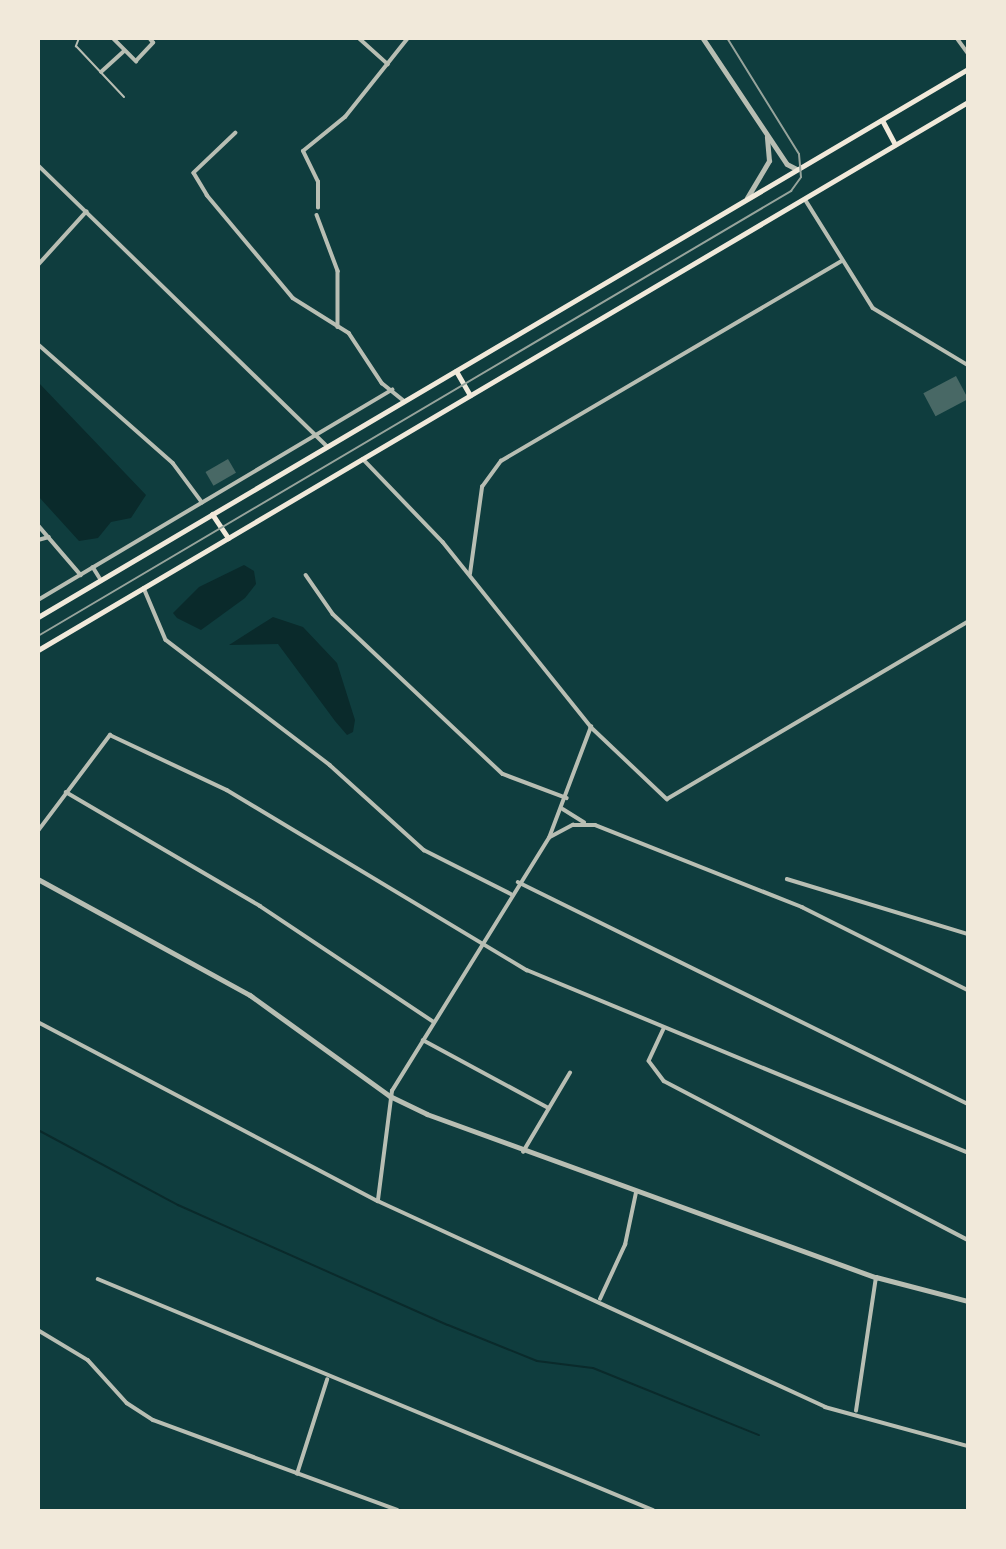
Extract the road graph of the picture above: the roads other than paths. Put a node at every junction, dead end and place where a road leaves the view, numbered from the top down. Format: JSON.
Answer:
{"nodes":[{"id":1,"x":79,"y":38,"type":"edge"},
{"id":2,"x":113,"y":38,"type":"edge"},
{"id":3,"x":149,"y":38,"type":"edge"},
{"id":4,"x":359,"y":38,"type":"edge"},
{"id":5,"x":408,"y":38,"type":"edge"},
{"id":6,"x":703,"y":38,"type":"edge"},
{"id":7,"x":957,"y":38,"type":"edge"},
{"id":8,"x":124,"y":51,"type":"junction"},
{"id":9,"x":968,"y":53,"type":"edge"},
{"id":10,"x":388,"y":64,"type":"junction"},
{"id":11,"x":968,"y":69,"type":"edge"},
{"id":12,"x":101,"y":72,"type":"junction"},
{"id":13,"x":124,"y":96,"type":"dead end"},
{"id":14,"x":968,"y":102,"type":"edge"},
{"id":15,"x":882,"y":120,"type":"junction"},
{"id":16,"x":764,"y":129,"type":"junction"},
{"id":17,"x":236,"y":133,"type":"dead end"},
{"id":18,"x":895,"y":145,"type":"junction"},
{"id":19,"x":38,"y":165,"type":"edge"},
{"id":20,"x":797,"y":169,"type":"junction"},
{"id":21,"x":747,"y":198,"type":"junction"},
{"id":22,"x":805,"y":199,"type":"junction"},
{"id":23,"x":318,"y":208,"type":"dead end"},
{"id":24,"x":87,"y":212,"type":"junction"},
{"id":25,"x":317,"y":215,"type":"dead end"},
{"id":26,"x":842,"y":261,"type":"junction"},
{"id":27,"x":38,"y":265,"type":"edge"},
{"id":28,"x":338,"y":328,"type":"junction"},
{"id":29,"x":38,"y":344,"type":"edge"},
{"id":30,"x":968,"y":365,"type":"edge"},
{"id":31,"x":456,"y":371,"type":"junction"},
{"id":32,"x":392,"y":390,"type":"junction"},
{"id":33,"x":470,"y":395,"type":"junction"},
{"id":34,"x":404,"y":401,"type":"junction"},
{"id":35,"x":318,"y":432,"type":"junction"},
{"id":36,"x":328,"y":447,"type":"junction"},
{"id":37,"x":363,"y":459,"type":"junction"},
{"id":38,"x":202,"y":503,"type":"junction"},
{"id":39,"x":212,"y":514,"type":"junction"},
{"id":40,"x":38,"y":525,"type":"edge"},
{"id":41,"x":49,"y":537,"type":"junction"},
{"id":42,"x":228,"y":538,"type":"junction"},
{"id":43,"x":38,"y":540,"type":"edge"},
{"id":44,"x":93,"y":567,"type":"junction"},
{"id":45,"x":470,"y":574,"type":"junction"},
{"id":46,"x":81,"y":575,"type":"junction"},
{"id":47,"x":306,"y":575,"type":"dead end"},
{"id":48,"x":101,"y":580,"type":"junction"},
{"id":49,"x":144,"y":587,"type":"junction"},
{"id":50,"x":38,"y":600,"type":"edge"},
{"id":51,"x":38,"y":617,"type":"edge"},
{"id":52,"x":968,"y":622,"type":"edge"},
{"id":53,"x":38,"y":650,"type":"edge"},
{"id":54,"x":591,"y":727,"type":"junction"},
{"id":55,"x":66,"y":792,"type":"junction"},
{"id":56,"x":567,"y":798,"type":"junction"},
{"id":57,"x":563,"y":809,"type":"junction"},
{"id":58,"x":584,"y":822,"type":"junction"},
{"id":59,"x":38,"y":831,"type":"edge"},
{"id":60,"x":549,"y":838,"type":"junction"},
{"id":61,"x":38,"y":878,"type":"edge"},
{"id":62,"x":787,"y":879,"type":"dead end"},
{"id":63,"x":518,"y":882,"type":"junction"},
{"id":64,"x":511,"y":894,"type":"junction"},
{"id":65,"x":968,"y":934,"type":"edge"},
{"id":66,"x":479,"y":946,"type":"junction"},
{"id":67,"x":968,"y":990,"type":"edge"},
{"id":68,"x":38,"y":1022,"type":"edge"},
{"id":69,"x":434,"y":1022,"type":"junction"},
{"id":70,"x":664,"y":1029,"type":"junction"},
{"id":71,"x":423,"y":1040,"type":"junction"},
{"id":72,"x":570,"y":1073,"type":"dead end"},
{"id":73,"x":390,"y":1096,"type":"junction"},
{"id":74,"x":968,"y":1104,"type":"edge"},
{"id":75,"x":549,"y":1108,"type":"junction"},
{"id":76,"x":523,"y":1152,"type":"junction"},
{"id":77,"x":968,"y":1153,"type":"edge"},
{"id":78,"x":636,"y":1193,"type":"junction"},
{"id":79,"x":378,"y":1201,"type":"junction"},
{"id":80,"x":968,"y":1240,"type":"edge"},
{"id":81,"x":876,"y":1277,"type":"junction"},
{"id":82,"x":98,"y":1279,"type":"dead end"},
{"id":83,"x":600,"y":1299,"type":"junction"},
{"id":84,"x":968,"y":1301,"type":"edge"},
{"id":85,"x":38,"y":1330,"type":"edge"},
{"id":86,"x":327,"y":1380,"type":"junction"},
{"id":87,"x":856,"y":1411,"type":"junction"},
{"id":88,"x":968,"y":1446,"type":"edge"},
{"id":89,"x":297,"y":1474,"type":"junction"},
{"id":90,"x":397,"y":1510,"type":"edge"},
{"id":91,"x":653,"y":1510,"type":"edge"}],
"edges":[{"from":1,"to":12,"type":"lane"},
{"from":2,"to":8,"type":"street"},
{"from":3,"to":8,"type":"street"},
{"from":4,"to":10,"type":"street"},
{"from":5,"to":10,"type":"street"},
{"from":6,"to":16,"type":"street"},
{"from":7,"to":9,"type":"street"},
{"from":8,"to":12,"type":"street"},
{"from":10,"to":23,"type":"street"},
{"from":11,"to":15,"type":"highway"},
{"from":12,"to":13,"type":"lane"},
{"from":14,"to":18,"type":"highway"},
{"from":15,"to":18,"type":"highway"},
{"from":15,"to":20,"type":"highway"},
{"from":16,"to":20,"type":"street"},
{"from":16,"to":21,"type":"street"},
{"from":17,"to":28,"type":"street"},
{"from":18,"to":22,"type":"highway"},
{"from":19,"to":24,"type":"street"},
{"from":20,"to":21,"type":"highway"},
{"from":21,"to":31,"type":"highway"},
{"from":22,"to":26,"type":"street"},
{"from":22,"to":33,"type":"highway"},
{"from":24,"to":27,"type":"street"},
{"from":24,"to":35,"type":"street"},
{"from":25,"to":28,"type":"street"},
{"from":26,"to":30,"type":"street"},
{"from":26,"to":45,"type":"street"},
{"from":28,"to":32,"type":"street"},
{"from":29,"to":38,"type":"street"},
{"from":31,"to":33,"type":"highway"},
{"from":31,"to":34,"type":"highway"},
{"from":32,"to":34,"type":"street"},
{"from":32,"to":35,"type":"street"},
{"from":33,"to":37,"type":"highway"},
{"from":34,"to":36,"type":"highway"},
{"from":35,"to":36,"type":"street"},
{"from":35,"to":38,"type":"street"},
{"from":36,"to":39,"type":"highway"},
{"from":37,"to":42,"type":"highway"},
{"from":37,"to":45,"type":"street"},
{"from":38,"to":44,"type":"street"},
{"from":39,"to":42,"type":"highway"},
{"from":39,"to":48,"type":"highway"},
{"from":40,"to":41,"type":"street"},
{"from":41,"to":43,"type":"street"},
{"from":41,"to":46,"type":"street"},
{"from":42,"to":49,"type":"highway"},
{"from":44,"to":46,"type":"street"},
{"from":44,"to":48,"type":"street"},
{"from":45,"to":54,"type":"street"},
{"from":46,"to":50,"type":"street"},
{"from":47,"to":56,"type":"street"},
{"from":48,"to":51,"type":"highway"},
{"from":49,"to":53,"type":"highway"},
{"from":49,"to":64,"type":"street"},
{"from":52,"to":54,"type":"street"},
{"from":54,"to":56,"type":"street"},
{"from":55,"to":59,"type":"street"},
{"from":55,"to":66,"type":"street"},
{"from":55,"to":69,"type":"street"},
{"from":56,"to":57,"type":"street"},
{"from":57,"to":58,"type":"street"},
{"from":57,"to":60,"type":"street"},
{"from":58,"to":60,"type":"street"},
{"from":58,"to":67,"type":"street"},
{"from":60,"to":63,"type":"street"},
{"from":61,"to":73,"type":"street"},
{"from":62,"to":65,"type":"street"},
{"from":63,"to":64,"type":"street"},
{"from":63,"to":74,"type":"street"},
{"from":64,"to":66,"type":"street"},
{"from":66,"to":69,"type":"street"},
{"from":66,"to":70,"type":"street"},
{"from":68,"to":79,"type":"street"},
{"from":69,"to":71,"type":"street"},
{"from":70,"to":77,"type":"street"},
{"from":70,"to":80,"type":"street"},
{"from":71,"to":73,"type":"street"},
{"from":71,"to":75,"type":"street"},
{"from":72,"to":75,"type":"street"},
{"from":73,"to":76,"type":"street"},
{"from":73,"to":79,"type":"street"},
{"from":75,"to":76,"type":"street"},
{"from":76,"to":78,"type":"street"},
{"from":78,"to":81,"type":"street"},
{"from":78,"to":83,"type":"street"},
{"from":79,"to":83,"type":"street"},
{"from":81,"to":84,"type":"street"},
{"from":81,"to":87,"type":"street"},
{"from":82,"to":86,"type":"street"},
{"from":83,"to":87,"type":"street"},
{"from":85,"to":89,"type":"street"},
{"from":86,"to":89,"type":"street"},
{"from":86,"to":91,"type":"street"},
{"from":87,"to":88,"type":"street"},
{"from":89,"to":90,"type":"street"}]}
